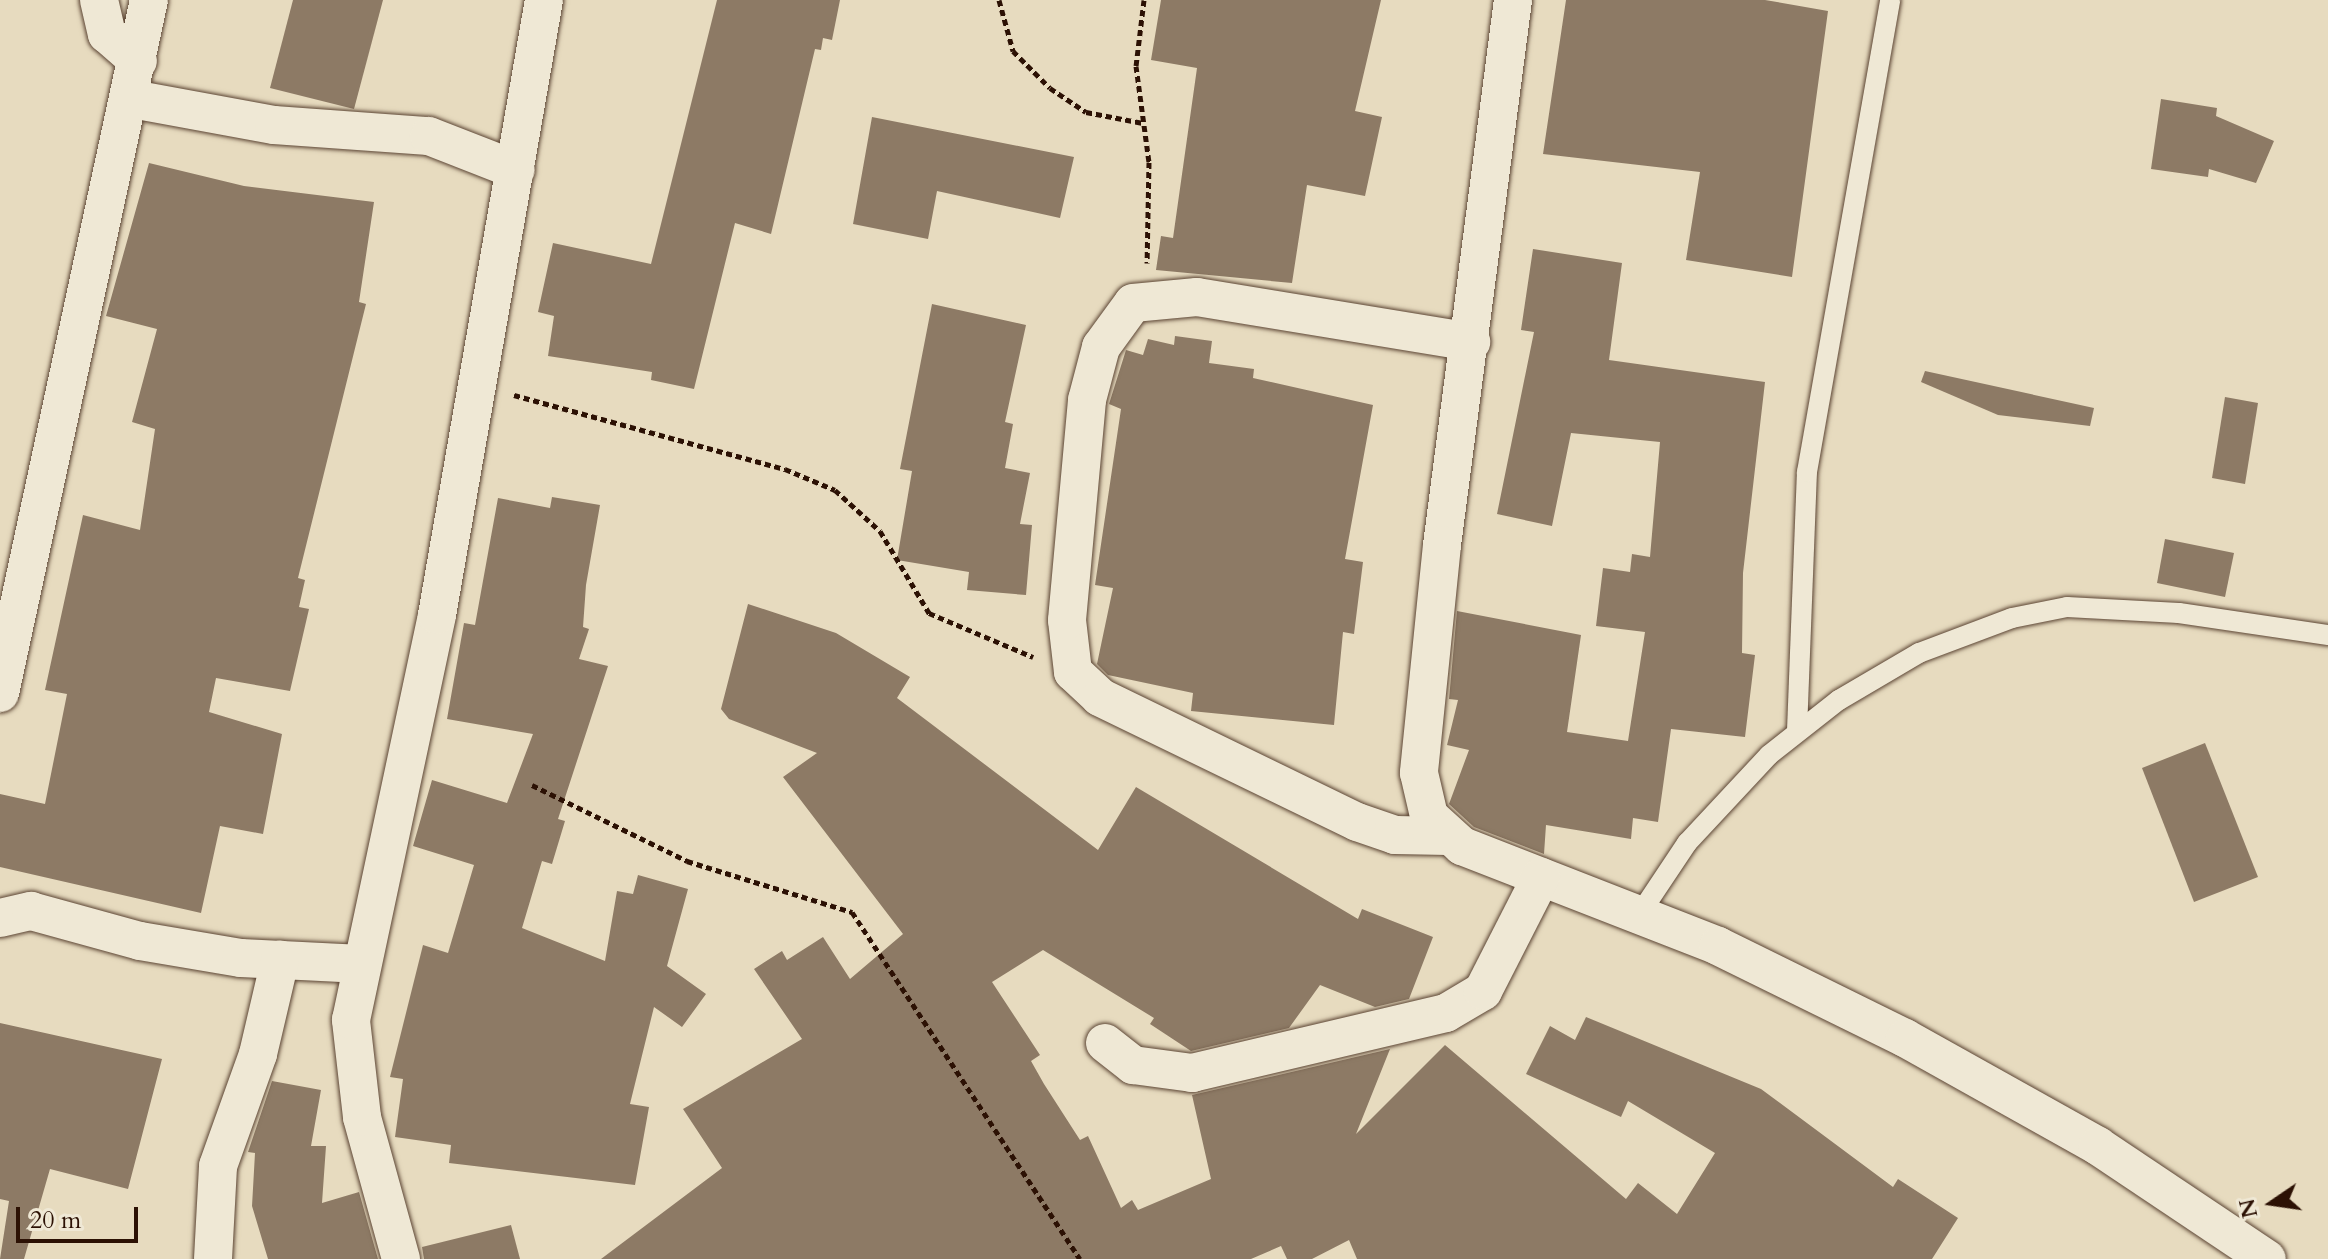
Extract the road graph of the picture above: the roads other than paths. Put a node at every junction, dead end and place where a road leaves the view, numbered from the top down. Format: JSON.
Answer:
{"nodes":[{"id":1,"x":99,"y":0,"type":"edge"},
{"id":2,"x":149,"y":0,"type":"edge"},
{"id":3,"x":544,"y":0,"type":"edge"},
{"id":4,"x":1513,"y":0,"type":"edge"},
{"id":5,"x":1890,"y":0,"type":"edge"},
{"id":6,"x":138,"y":61,"type":"junction"},
{"id":7,"x":132,"y":99,"type":"junction"},
{"id":8,"x":516,"y":170,"type":"junction"},
{"id":9,"x":1471,"y":342,"type":"junction"},
{"id":10,"x":2328,"y":635,"type":"edge"},
{"id":11,"x":0,"y":693,"type":"edge"},
{"id":12,"x":1797,"y":731,"type":"junction"},
{"id":13,"x":1448,"y":836,"type":"junction"},
{"id":14,"x":1541,"y":877,"type":"junction"},
{"id":15,"x":1639,"y":915,"type":"junction"},
{"id":16,"x":3,"y":916,"type":"edge"},
{"id":17,"x":280,"y":960,"type":"junction"},
{"id":18,"x":362,"y":964,"type":"junction"},
{"id":19,"x":1105,"y":1043,"type":"dead end"},
{"id":20,"x":213,"y":1259,"type":"edge"},
{"id":21,"x":401,"y":1259,"type":"edge"},
{"id":22,"x":2267,"y":1259,"type":"edge"}],
"edges":[{"from":1,"to":6,"type":"street"},
{"from":2,"to":6,"type":"street"},
{"from":3,"to":8,"type":"street"},
{"from":4,"to":9,"type":"street"},
{"from":5,"to":12,"type":"lane"},
{"from":6,"to":7,"type":"street"},
{"from":7,"to":8,"type":"street"},
{"from":7,"to":11,"type":"street"},
{"from":8,"to":18,"type":"street"},
{"from":9,"to":13,"type":"street"},
{"from":9,"to":13,"type":"street"},
{"from":10,"to":12,"type":"lane"},
{"from":12,"to":15,"type":"lane"},
{"from":13,"to":14,"type":"street"},
{"from":14,"to":15,"type":"street"},
{"from":14,"to":19,"type":"street"},
{"from":15,"to":22,"type":"street"},
{"from":16,"to":17,"type":"street"},
{"from":17,"to":18,"type":"street"},
{"from":17,"to":20,"type":"street"},
{"from":18,"to":21,"type":"street"}]}
